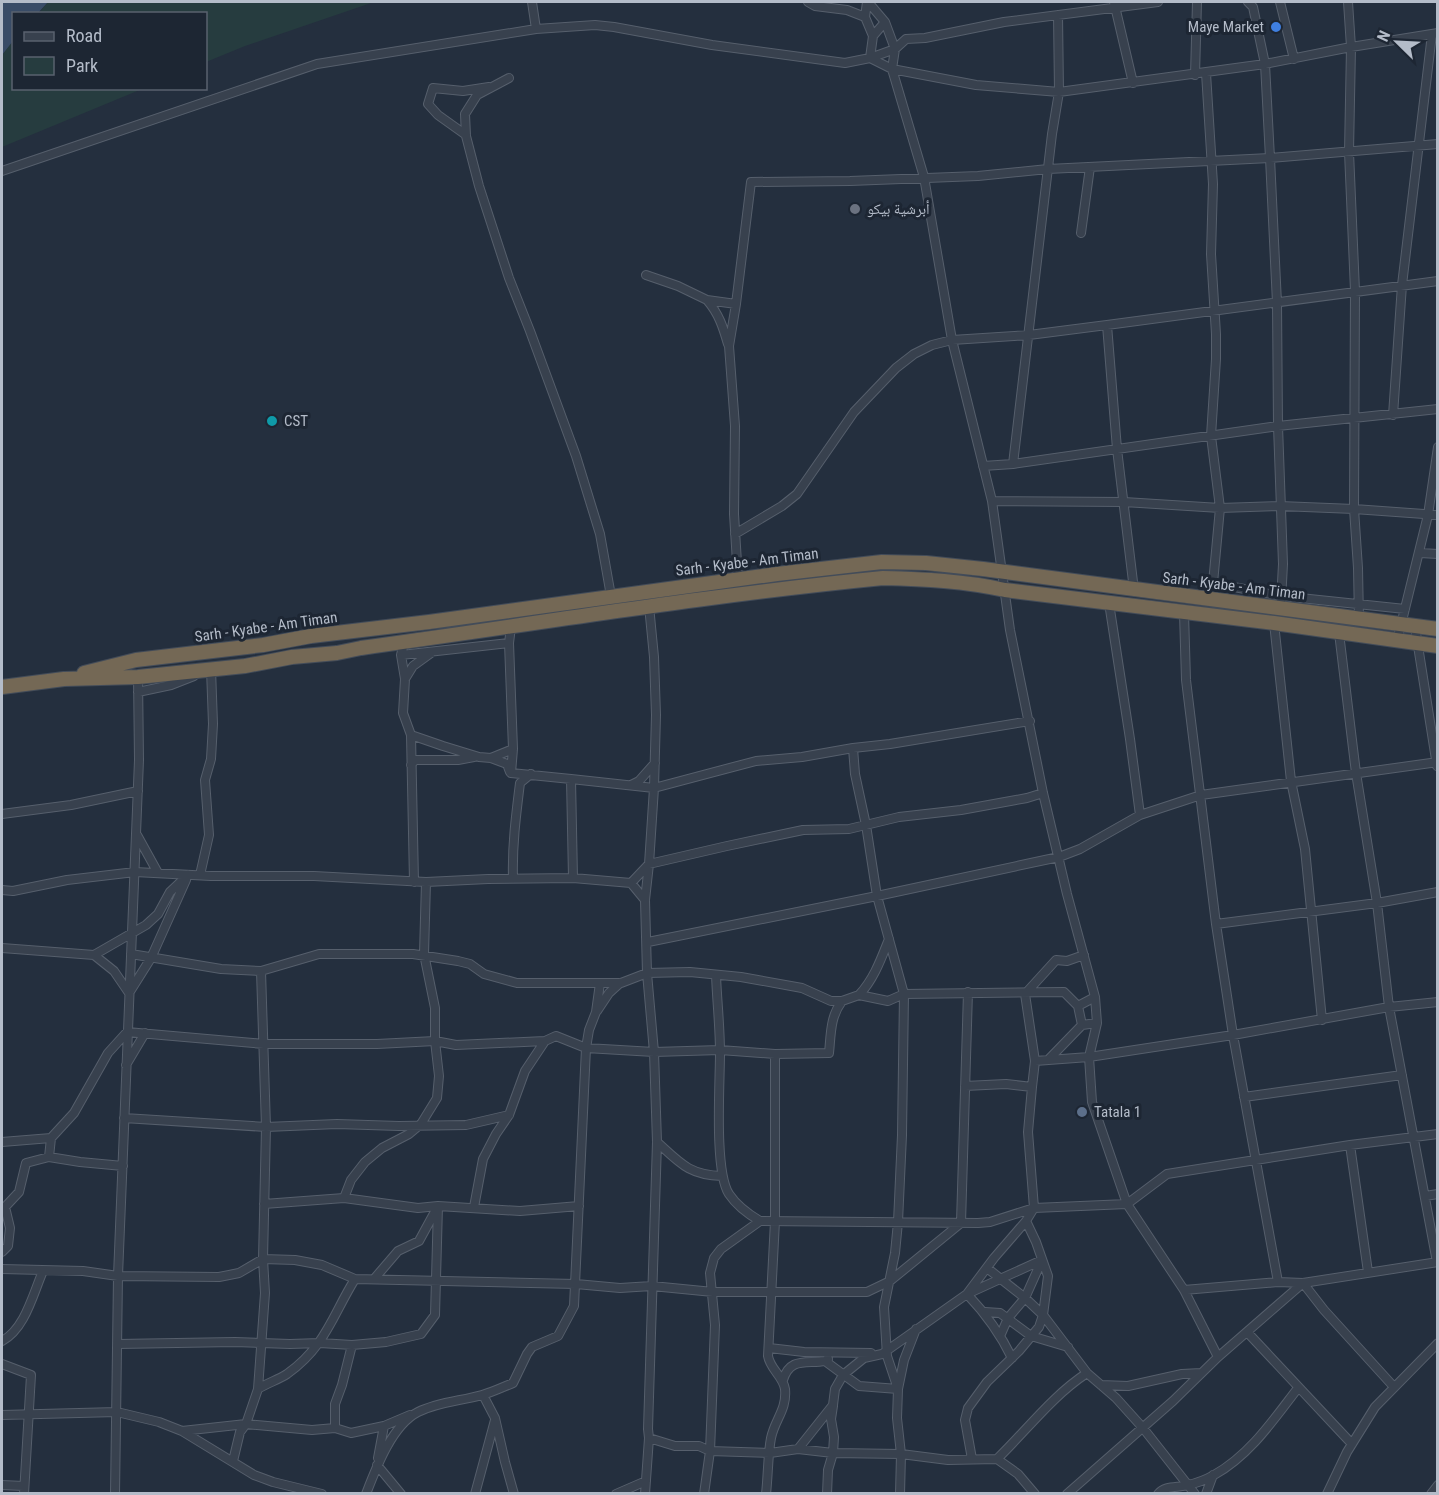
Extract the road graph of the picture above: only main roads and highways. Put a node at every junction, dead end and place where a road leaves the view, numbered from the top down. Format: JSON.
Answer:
{"nodes":[{"id":1,"x":1437,"y":629,"type":"edge"},
{"id":2,"x":1437,"y":646,"type":"edge"},
{"id":3,"x":64,"y":679,"type":"junction"},
{"id":4,"x":2,"y":687,"type":"edge"}],
"edges":[{"from":1,"to":3,"type":"highway","name":"Sarh - Kyabe - Am Timan"},
{"from":2,"to":3,"type":"highway","name":"Sarh - Kyabe - Am Timan"},
{"from":3,"to":4,"type":"highway","name":"Sarh - Kyabe - Am Timan"}]}
